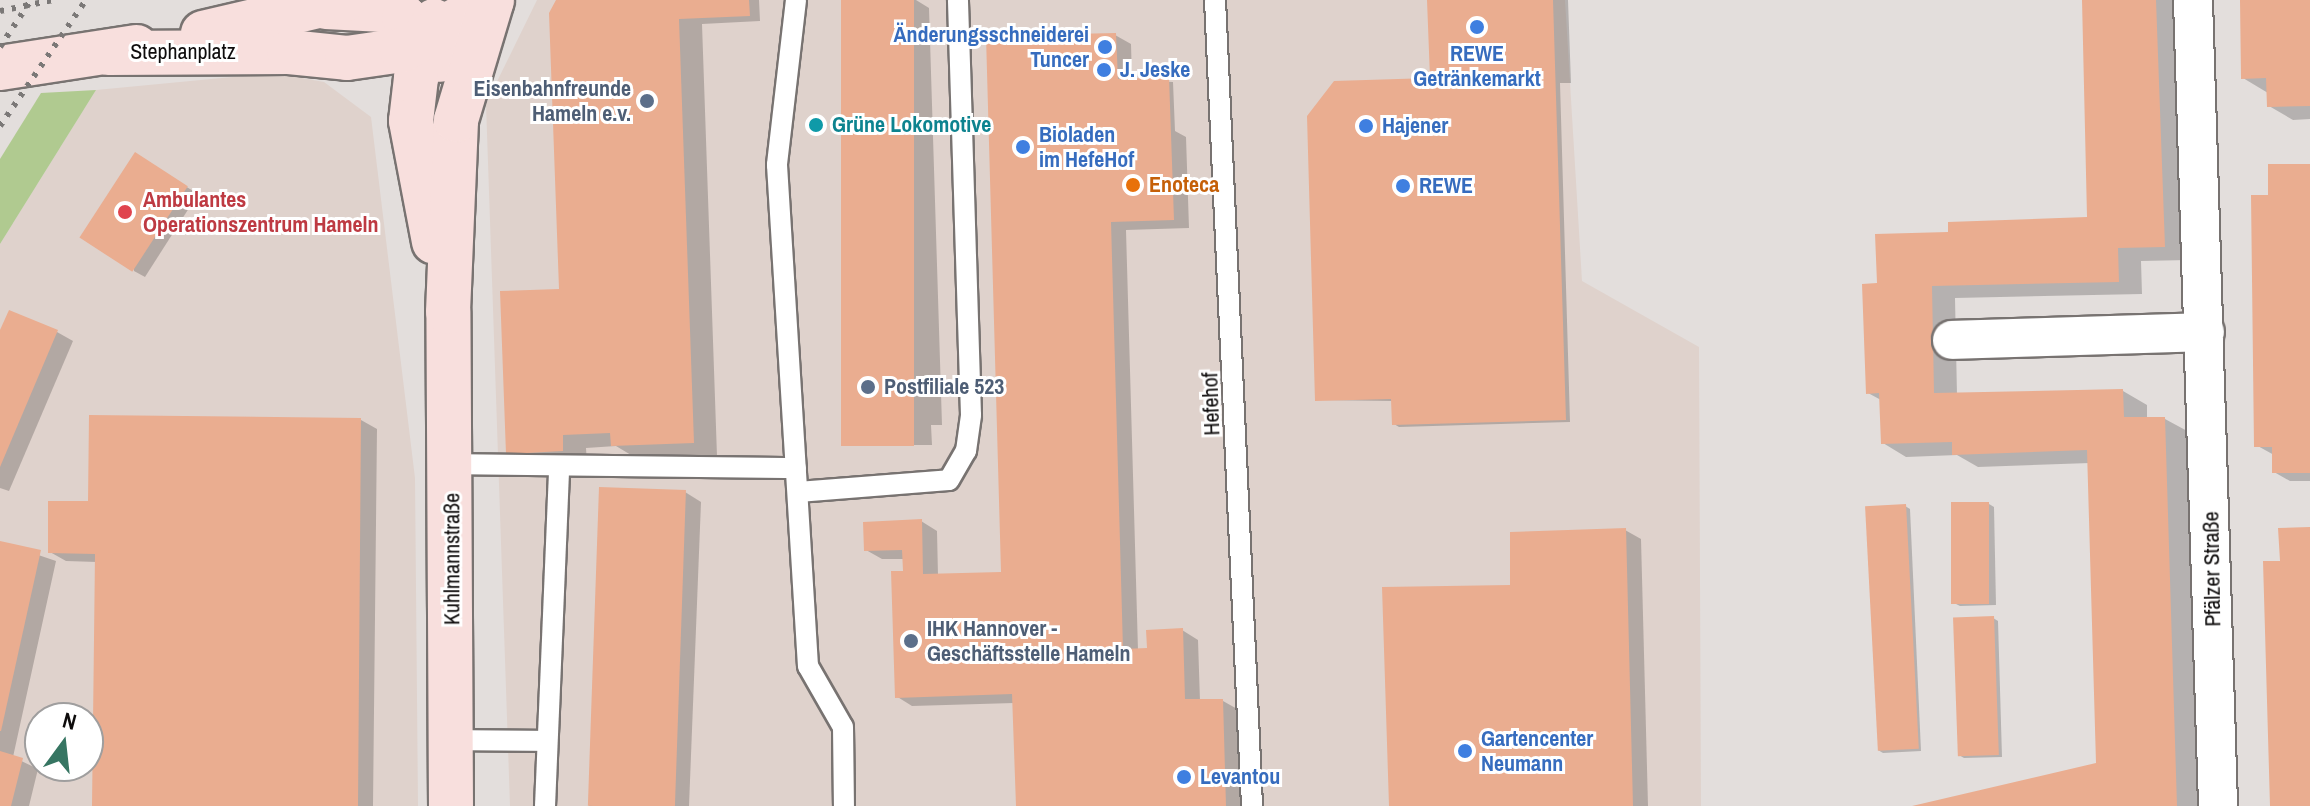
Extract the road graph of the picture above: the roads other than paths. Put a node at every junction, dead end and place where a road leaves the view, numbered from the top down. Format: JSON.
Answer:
{"nodes":[{"id":1,"x":492,"y":0,"type":"edge"},
{"id":2,"x":796,"y":0,"type":"edge"},
{"id":3,"x":958,"y":0,"type":"edge"},
{"id":4,"x":1215,"y":0,"type":"edge"},
{"id":5,"x":2193,"y":0,"type":"edge"},
{"id":6,"x":335,"y":4,"type":"edge"},
{"id":7,"x":435,"y":18,"type":"edge"},
{"id":8,"x":108,"y":53,"type":"junction"},
{"id":9,"x":347,"y":58,"type":"junction"},
{"id":10,"x":0,"y":68,"type":"edge"},
{"id":11,"x":456,"y":120,"type":"junction"},
{"id":12,"x":411,"y":121,"type":"junction"},
{"id":13,"x":448,"y":312,"type":"junction"},
{"id":14,"x":2205,"y":332,"type":"junction"},
{"id":15,"x":1952,"y":340,"type":"dead end"},
{"id":16,"x":452,"y":464,"type":"junction"},
{"id":17,"x":559,"y":466,"type":"junction"},
{"id":18,"x":796,"y":468,"type":"junction"},
{"id":19,"x":798,"y":492,"type":"junction"},
{"id":20,"x":451,"y":740,"type":"junction"},
{"id":21,"x":547,"y":741,"type":"junction"},
{"id":22,"x":451,"y":806,"type":"edge"},
{"id":23,"x":545,"y":806,"type":"edge"},
{"id":24,"x":844,"y":806,"type":"edge"},
{"id":25,"x":1252,"y":806,"type":"edge"},
{"id":26,"x":2218,"y":806,"type":"edge"}],
"edges":[{"from":1,"to":7,"type":"main road","name":"Stephanplatz"},
{"from":1,"to":11,"type":"main road","name":"Kuhlmannstraße"},
{"from":2,"to":18,"type":"lane"},
{"from":3,"to":19,"type":"lane"},
{"from":4,"to":25,"type":"lane","name":"Hefehof"},
{"from":5,"to":14,"type":"street","name":"Pfälzer Straße"},
{"from":6,"to":7,"type":"main road","name":"Stephanplatz"},
{"from":6,"to":8,"type":"main road","name":"Stephanplatz"},
{"from":7,"to":9,"type":"main road","name":"Stephanplatz"},
{"from":7,"to":11,"type":"main road","name":"Stephanplatz"},
{"from":7,"to":12,"type":"main road","name":"Kuhlmannstraße"},
{"from":8,"to":9,"type":"main road","name":"Stephanplatz"},
{"from":8,"to":10,"type":"main road"},
{"from":9,"to":12,"type":"main road"},
{"from":11,"to":13,"type":"main road","name":"Kuhlmannstraße"},
{"from":12,"to":13,"type":"main road","name":"Kuhlmannstraße"},
{"from":13,"to":16,"type":"main road","name":"Kuhlmannstraße"},
{"from":14,"to":15,"type":"street"},
{"from":14,"to":26,"type":"street","name":"Pfälzer Straße"},
{"from":16,"to":17,"type":"lane"},
{"from":16,"to":20,"type":"main road","name":"Kuhlmannstraße"},
{"from":17,"to":18,"type":"lane"},
{"from":17,"to":21,"type":"lane"},
{"from":18,"to":19,"type":"lane"},
{"from":19,"to":24,"type":"lane"},
{"from":20,"to":21,"type":"lane"},
{"from":20,"to":22,"type":"main road","name":"Kuhlmannstraße"},
{"from":21,"to":23,"type":"lane"}]}
